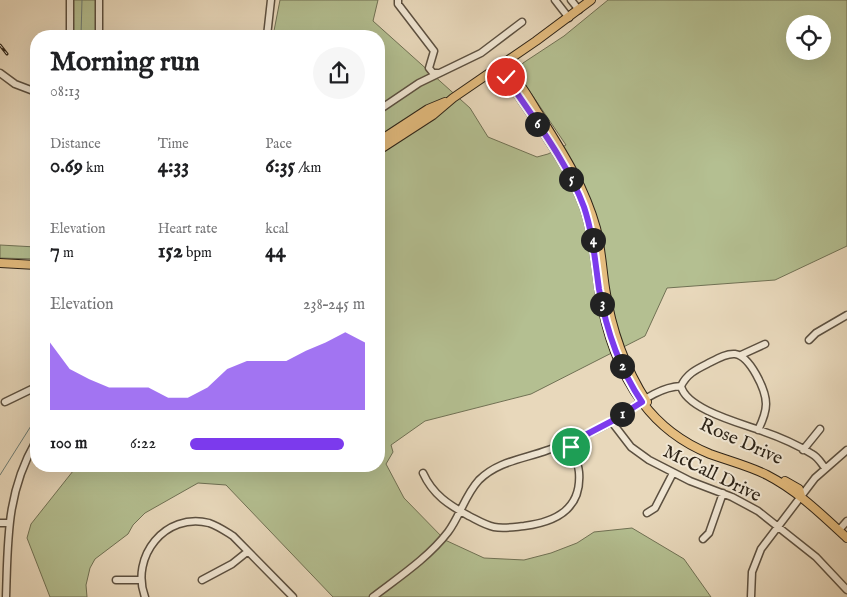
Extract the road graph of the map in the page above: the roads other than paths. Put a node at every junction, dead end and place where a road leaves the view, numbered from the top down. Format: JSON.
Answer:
{"nodes":[{"id":1,"x":70,"y":0,"type":"edge"},
{"id":2,"x":99,"y":0,"type":"edge"},
{"id":3,"x":270,"y":0,"type":"edge"},
{"id":4,"x":398,"y":0,"type":"edge"},
{"id":5,"x":555,"y":0,"type":"edge"},
{"id":6,"x":571,"y":0,"type":"edge"},
{"id":7,"x":592,"y":0,"type":"edge"},
{"id":8,"x":579,"y":10,"type":"junction"},
{"id":9,"x":569,"y":18,"type":"junction"},
{"id":10,"x":522,"y":22,"type":"dead end"},
{"id":11,"x":70,"y":30,"type":"edge"},
{"id":12,"x":99,"y":30,"type":"edge"},
{"id":13,"x":268,"y":30,"type":"edge"},
{"id":14,"x":504,"y":68,"type":"junction"},
{"id":15,"x":0,"y":73,"type":"edge"},
{"id":16,"x":437,"y":73,"type":"junction"},
{"id":17,"x":30,"y":90,"type":"edge"},
{"id":18,"x":453,"y":98,"type":"junction"},
{"id":19,"x":385,"y":106,"type":"edge"},
{"id":20,"x":385,"y":137,"type":"edge"},
{"id":21,"x":385,"y":146,"type":"edge"},
{"id":22,"x":0,"y":262,"type":"edge"},
{"id":23,"x":30,"y":264,"type":"edge"},
{"id":24,"x":847,"y":315,"type":"edge"},
{"id":25,"x":809,"y":340,"type":"dead end"},
{"id":26,"x":765,"y":344,"type":"dead end"},
{"id":27,"x":741,"y":355,"type":"junction"},
{"id":28,"x":681,"y":386,"type":"junction"},
{"id":29,"x":30,"y":390,"type":"edge"},
{"id":30,"x":644,"y":401,"type":"junction"},
{"id":31,"x":6,"y":402,"type":"dead end"},
{"id":32,"x":612,"y":421,"type":"junction"},
{"id":33,"x":758,"y":430,"type":"junction"},
{"id":34,"x":820,"y":430,"type":"dead end"},
{"id":35,"x":570,"y":443,"type":"junction"},
{"id":36,"x":803,"y":450,"type":"junction"},
{"id":37,"x":847,"y":450,"type":"edge"},
{"id":38,"x":30,"y":453,"type":"edge"},
{"id":39,"x":825,"y":468,"type":"junction"},
{"id":40,"x":423,"y":473,"type":"dead end"},
{"id":41,"x":673,"y":473,"type":"junction"},
{"id":42,"x":723,"y":493,"type":"junction"},
{"id":43,"x":801,"y":496,"type":"junction"},
{"id":44,"x":461,"y":511,"type":"junction"},
{"id":45,"x":647,"y":513,"type":"dead end"},
{"id":46,"x":847,"y":521,"type":"edge"},
{"id":47,"x":0,"y":523,"type":"edge"},
{"id":48,"x":9,"y":523,"type":"junction"},
{"id":49,"x":778,"y":527,"type":"junction"},
{"id":50,"x":839,"y":530,"type":"junction"},
{"id":51,"x":847,"y":538,"type":"edge"},
{"id":52,"x":702,"y":539,"type":"dead end"},
{"id":53,"x":247,"y":552,"type":"junction"},
{"id":54,"x":116,"y":580,"type":"dead end"},
{"id":55,"x":141,"y":580,"type":"junction"},
{"id":56,"x":202,"y":580,"type":"dead end"},
{"id":57,"x":847,"y":590,"type":"edge"},
{"id":58,"x":6,"y":597,"type":"edge"},
{"id":59,"x":146,"y":597,"type":"edge"},
{"id":60,"x":293,"y":597,"type":"edge"},
{"id":61,"x":373,"y":597,"type":"edge"},
{"id":62,"x":751,"y":597,"type":"edge"}],
"edges":[{"from":1,"to":11,"type":"street"},
{"from":2,"to":12,"type":"street"},
{"from":3,"to":13,"type":"street"},
{"from":4,"to":16,"type":"street"},
{"from":5,"to":9,"type":"street"},
{"from":6,"to":8,"type":"street"},
{"from":7,"to":8,"type":"main road"},
{"from":8,"to":9,"type":"main road"},
{"from":9,"to":14,"type":"main road"},
{"from":10,"to":16,"type":"street"},
{"from":14,"to":18,"type":"main road"},
{"from":14,"to":30,"type":"main road","name":"Rose Drive"},
{"from":15,"to":17,"type":"street"},
{"from":16,"to":19,"type":"street"},
{"from":18,"to":20,"type":"main road"},
{"from":18,"to":21,"type":"main road"},
{"from":22,"to":23,"type":"main road"},
{"from":24,"to":25,"type":"street"},
{"from":26,"to":27,"type":"street"},
{"from":27,"to":28,"type":"street"},
{"from":27,"to":33,"type":"street"},
{"from":28,"to":30,"type":"street"},
{"from":28,"to":33,"type":"street"},
{"from":29,"to":31,"type":"street"},
{"from":30,"to":32,"type":"street"},
{"from":30,"to":43,"type":"main road","name":"Rose Drive"},
{"from":32,"to":35,"type":"street"},
{"from":32,"to":41,"type":"street","name":"McCall Drive"},
{"from":33,"to":36,"type":"street"},
{"from":34,"to":36,"type":"street"},
{"from":35,"to":44,"type":"street"},
{"from":35,"to":44,"type":"street"},
{"from":36,"to":39,"type":"street"},
{"from":37,"to":39,"type":"street"},
{"from":38,"to":48,"type":"street"},
{"from":39,"to":43,"type":"street"},
{"from":40,"to":44,"type":"street"},
{"from":41,"to":42,"type":"street","name":"McCall Drive"},
{"from":41,"to":45,"type":"street"},
{"from":42,"to":49,"type":"street","name":"McCall Drive"},
{"from":42,"to":52,"type":"street"},
{"from":43,"to":49,"type":"street"},
{"from":43,"to":50,"type":"main road","name":"Rose Drive"},
{"from":44,"to":61,"type":"street"},
{"from":46,"to":50,"type":"street"},
{"from":47,"to":48,"type":"street"},
{"from":48,"to":58,"type":"street"},
{"from":49,"to":57,"type":"street","name":"McCall Drive"},
{"from":49,"to":62,"type":"street"},
{"from":50,"to":51,"type":"main road","name":"Rose Drive"},
{"from":53,"to":55,"type":"street"},
{"from":53,"to":56,"type":"street"},
{"from":53,"to":60,"type":"street"},
{"from":54,"to":55,"type":"street"},
{"from":55,"to":59,"type":"street"}]}
